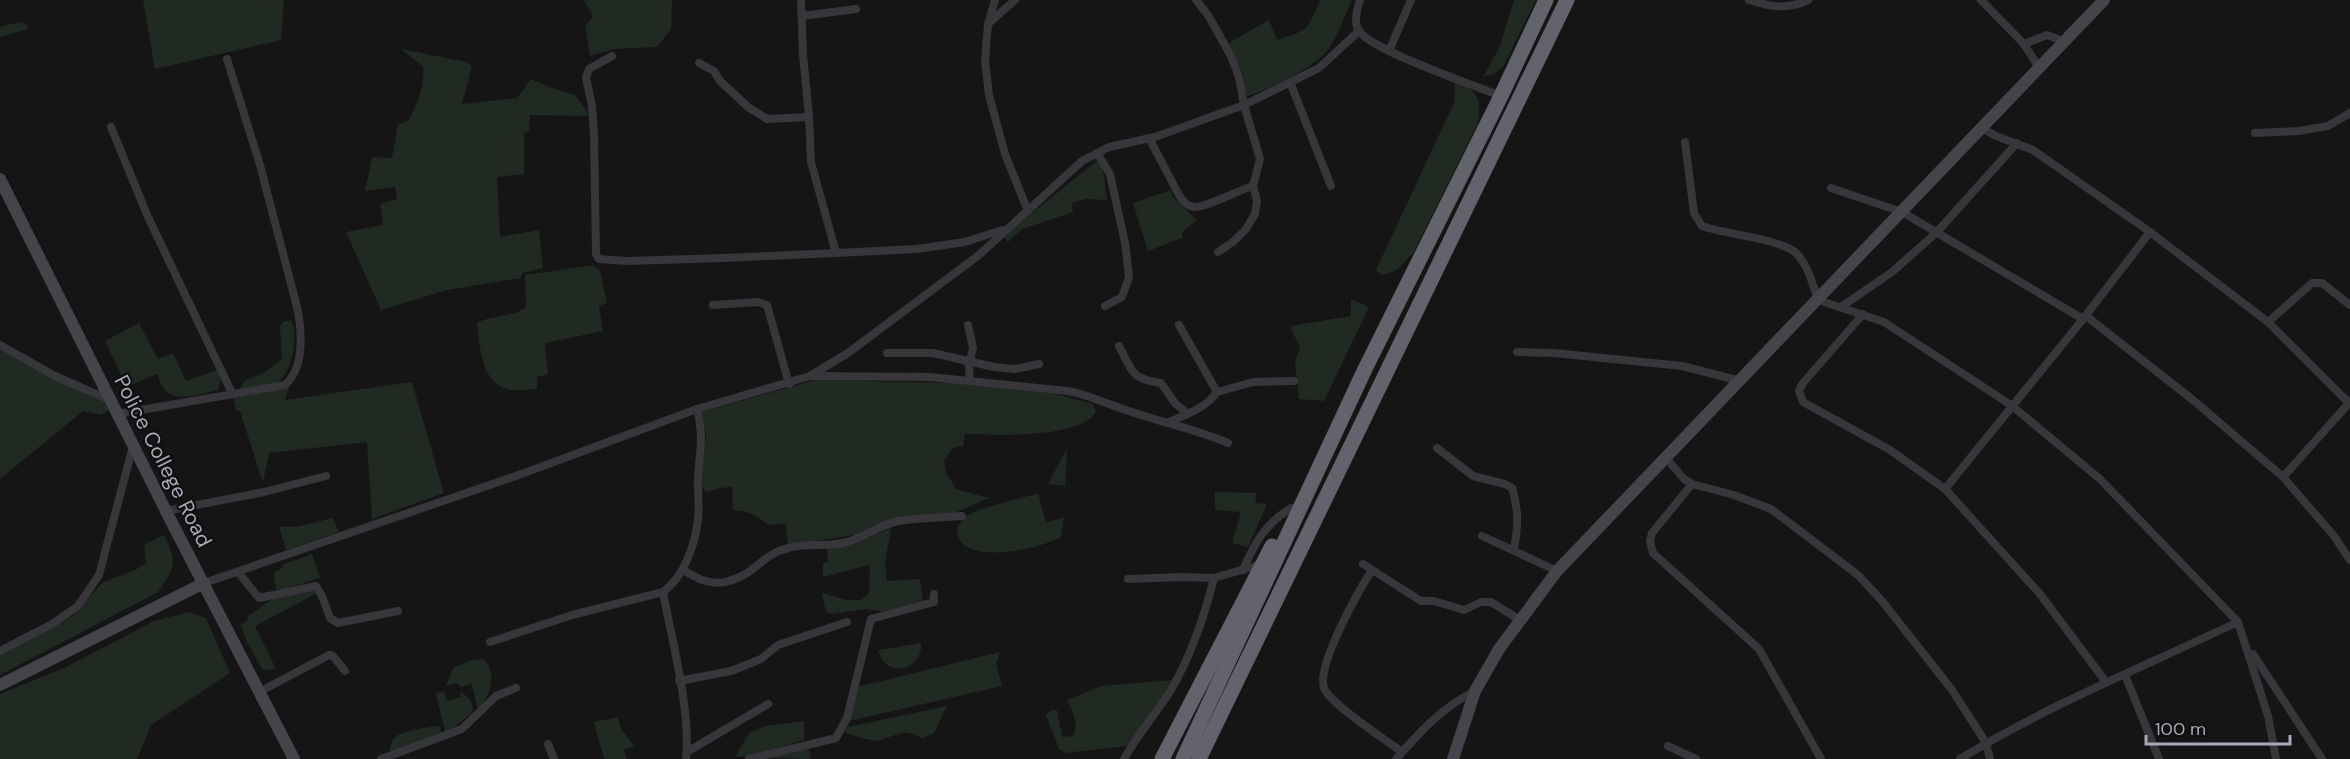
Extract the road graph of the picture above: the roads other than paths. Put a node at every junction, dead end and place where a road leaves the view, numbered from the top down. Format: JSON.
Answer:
{"nodes":[{"id":1,"x":801,"y":0,"type":"edge"},
{"id":2,"x":995,"y":0,"type":"edge"},
{"id":3,"x":1015,"y":0,"type":"edge"},
{"id":4,"x":1196,"y":0,"type":"edge"},
{"id":5,"x":1360,"y":0,"type":"edge"},
{"id":6,"x":1411,"y":0,"type":"edge"},
{"id":7,"x":1546,"y":0,"type":"edge"},
{"id":8,"x":1567,"y":0,"type":"edge"},
{"id":9,"x":1749,"y":0,"type":"edge"},
{"id":10,"x":1808,"y":0,"type":"edge"},
{"id":11,"x":1981,"y":0,"type":"edge"},
{"id":12,"x":2104,"y":0,"type":"edge"},
{"id":13,"x":856,"y":9,"type":"dead end"},
{"id":14,"x":802,"y":16,"type":"junction"},
{"id":15,"x":988,"y":24,"type":"junction"},
{"id":16,"x":1359,"y":31,"type":"junction"},
{"id":17,"x":2065,"y":42,"type":"junction"},
{"id":18,"x":2024,"y":44,"type":"junction"},
{"id":19,"x":1389,"y":51,"type":"junction"},
{"id":20,"x":612,"y":56,"type":"dead end"},
{"id":21,"x":227,"y":59,"type":"dead end"},
{"id":22,"x":699,"y":63,"type":"dead end"},
{"id":23,"x":2039,"y":68,"type":"junction"},
{"id":24,"x":1290,"y":82,"type":"junction"},
{"id":25,"x":1501,"y":96,"type":"junction"},
{"id":26,"x":1244,"y":105,"type":"junction"},
{"id":27,"x":2350,"y":113,"type":"edge"},
{"id":28,"x":809,"y":117,"type":"junction"},
{"id":29,"x":111,"y":127,"type":"dead end"},
{"id":30,"x":1982,"y":128,"type":"junction"},
{"id":31,"x":2255,"y":133,"type":"dead end"},
{"id":32,"x":1149,"y":138,"type":"junction"},
{"id":33,"x":1685,"y":142,"type":"dead end"},
{"id":34,"x":2017,"y":143,"type":"junction"},
{"id":35,"x":1097,"y":153,"type":"junction"},
{"id":36,"x":0,"y":179,"type":"edge"},
{"id":37,"x":1253,"y":186,"type":"junction"},
{"id":38,"x":1331,"y":186,"type":"dead end"},
{"id":39,"x":1831,"y":188,"type":"dead end"},
{"id":40,"x":1028,"y":211,"type":"junction"},
{"id":41,"x":1902,"y":212,"type":"junction"},
{"id":42,"x":1005,"y":229,"type":"junction"},
{"id":43,"x":2150,"y":232,"type":"junction"},
{"id":44,"x":1936,"y":233,"type":"junction"},
{"id":45,"x":1218,"y":252,"type":"dead end"},
{"id":46,"x":836,"y":253,"type":"junction"},
{"id":47,"x":1818,"y":300,"type":"junction"},
{"id":48,"x":2350,"y":305,"type":"edge"},
{"id":49,"x":713,"y":306,"type":"dead end"},
{"id":50,"x":1105,"y":306,"type":"dead end"},
{"id":51,"x":1841,"y":307,"type":"junction"},
{"id":52,"x":1863,"y":314,"type":"junction"},
{"id":53,"x":2084,"y":318,"type":"junction"},
{"id":54,"x":2268,"y":322,"type":"junction"},
{"id":55,"x":968,"y":325,"type":"dead end"},
{"id":56,"x":1179,"y":326,"type":"dead end"},
{"id":57,"x":0,"y":345,"type":"edge"},
{"id":58,"x":1119,"y":346,"type":"dead end"},
{"id":59,"x":1517,"y":351,"type":"dead end"},
{"id":60,"x":887,"y":353,"type":"dead end"},
{"id":61,"x":970,"y":361,"type":"junction"},
{"id":62,"x":1039,"y":364,"type":"dead end"},
{"id":63,"x":1365,"y":369,"type":"junction"},
{"id":64,"x":810,"y":376,"type":"junction"},
{"id":65,"x":970,"y":381,"type":"junction"},
{"id":66,"x":1294,"y":381,"type":"dead end"},
{"id":67,"x":1741,"y":381,"type":"junction"},
{"id":68,"x":789,"y":384,"type":"junction"},
{"id":69,"x":1217,"y":392,"type":"junction"},
{"id":70,"x":232,"y":393,"type":"junction"},
{"id":71,"x":111,"y":400,"type":"junction"},
{"id":72,"x":2011,"y":405,"type":"junction"},
{"id":73,"x":2349,"y":407,"type":"edge"},
{"id":74,"x":697,"y":409,"type":"junction"},
{"id":75,"x":118,"y":414,"type":"junction"},
{"id":76,"x":1188,"y":414,"type":"junction"},
{"id":77,"x":1169,"y":422,"type":"junction"},
{"id":78,"x":1228,"y":443,"type":"dead end"},
{"id":79,"x":133,"y":445,"type":"junction"},
{"id":80,"x":1437,"y":448,"type":"dead end"},
{"id":81,"x":1666,"y":459,"type":"junction"},
{"id":82,"x":326,"y":476,"type":"dead end"},
{"id":83,"x":2283,"y":477,"type":"junction"},
{"id":84,"x":1692,"y":484,"type":"junction"},
{"id":85,"x":1945,"y":489,"type":"junction"},
{"id":86,"x":1291,"y":508,"type":"junction"},
{"id":87,"x":166,"y":511,"type":"junction"},
{"id":88,"x":962,"y":516,"type":"dead end"},
{"id":89,"x":1308,"y":530,"type":"junction"},
{"id":90,"x":1482,"y":536,"type":"dead end"},
{"id":91,"x":1514,"y":549,"type":"junction"},
{"id":92,"x":2350,"y":560,"type":"edge"},
{"id":93,"x":1262,"y":564,"type":"junction"},
{"id":94,"x":1363,"y":564,"type":"dead end"},
{"id":95,"x":683,"y":570,"type":"junction"},
{"id":96,"x":1243,"y":570,"type":"junction"},
{"id":97,"x":1372,"y":570,"type":"junction"},
{"id":98,"x":1557,"y":571,"type":"junction"},
{"id":99,"x":238,"y":572,"type":"junction"},
{"id":100,"x":1214,"y":578,"type":"junction"},
{"id":101,"x":1128,"y":579,"type":"dead end"},
{"id":102,"x":204,"y":584,"type":"junction"},
{"id":103,"x":663,"y":592,"type":"junction"},
{"id":104,"x":934,"y":594,"type":"dead end"},
{"id":105,"x":398,"y":611,"type":"dead end"},
{"id":106,"x":1520,"y":620,"type":"junction"},
{"id":107,"x":847,"y":622,"type":"dead end"},
{"id":108,"x":2238,"y":622,"type":"junction"},
{"id":109,"x":490,"y":642,"type":"dead end"},
{"id":110,"x":2247,"y":644,"type":"junction"},
{"id":111,"x":0,"y":651,"type":"edge"},
{"id":112,"x":345,"y":671,"type":"dead end"},
{"id":113,"x":2125,"y":675,"type":"junction"},
{"id":114,"x":679,"y":681,"type":"junction"},
{"id":115,"x":2106,"y":682,"type":"junction"},
{"id":116,"x":0,"y":685,"type":"edge"},
{"id":117,"x":516,"y":688,"type":"dead end"},
{"id":118,"x":1475,"y":691,"type":"junction"},
{"id":119,"x":260,"y":692,"type":"junction"},
{"id":120,"x":768,"y":704,"type":"dead end"},
{"id":121,"x":1986,"y":743,"type":"junction"},
{"id":122,"x":548,"y":744,"type":"dead end"},
{"id":123,"x":1668,"y":746,"type":"dead end"},
{"id":124,"x":687,"y":755,"type":"edge"},
{"id":125,"x":1399,"y":755,"type":"edge"},
{"id":126,"x":294,"y":759,"type":"edge"},
{"id":127,"x":381,"y":759,"type":"edge"},
{"id":128,"x":554,"y":759,"type":"edge"},
{"id":129,"x":749,"y":759,"type":"edge"},
{"id":130,"x":1124,"y":759,"type":"edge"},
{"id":131,"x":1162,"y":759,"type":"edge"},
{"id":132,"x":1183,"y":759,"type":"edge"},
{"id":133,"x":1199,"y":759,"type":"edge"},
{"id":134,"x":1210,"y":759,"type":"edge"},
{"id":135,"x":1453,"y":759,"type":"edge"},
{"id":136,"x":1696,"y":759,"type":"edge"},
{"id":137,"x":1821,"y":759,"type":"edge"},
{"id":138,"x":1960,"y":759,"type":"edge"},
{"id":139,"x":1990,"y":759,"type":"edge"},
{"id":140,"x":2160,"y":759,"type":"edge"},
{"id":141,"x":2276,"y":759,"type":"edge"},
{"id":142,"x":2322,"y":759,"type":"edge"}],
"edges":[{"from":1,"to":14,"type":"street"},
{"from":2,"to":15,"type":"street"},
{"from":3,"to":15,"type":"street"},
{"from":4,"to":26,"type":"street"},
{"from":5,"to":16,"type":"street"},
{"from":6,"to":19,"type":"street"},
{"from":7,"to":25,"type":"highway"},
{"from":8,"to":89,"type":"highway"},
{"from":9,"to":10,"type":"street"},
{"from":11,"to":18,"type":"street"},
{"from":12,"to":17,"type":"street"},
{"from":13,"to":14,"type":"street"},
{"from":14,"to":28,"type":"street"},
{"from":15,"to":40,"type":"street"},
{"from":16,"to":19,"type":"street"},
{"from":16,"to":24,"type":"street"},
{"from":17,"to":18,"type":"street"},
{"from":17,"to":23,"type":"street"},
{"from":18,"to":23,"type":"street"},
{"from":19,"to":25,"type":"street"},
{"from":20,"to":46,"type":"street"},
{"from":21,"to":70,"type":"street"},
{"from":22,"to":28,"type":"street"},
{"from":23,"to":30,"type":"street"},
{"from":24,"to":26,"type":"street"},
{"from":24,"to":38,"type":"street"},
{"from":25,"to":63,"type":"highway"},
{"from":26,"to":32,"type":"street"},
{"from":26,"to":37,"type":"street"},
{"from":27,"to":31,"type":"street"},
{"from":28,"to":46,"type":"street"},
{"from":29,"to":70,"type":"street"},
{"from":30,"to":34,"type":"street"},
{"from":30,"to":41,"type":"street"},
{"from":32,"to":35,"type":"street"},
{"from":32,"to":37,"type":"street"},
{"from":33,"to":47,"type":"street"},
{"from":34,"to":43,"type":"street"},
{"from":34,"to":44,"type":"street"},
{"from":35,"to":40,"type":"street"},
{"from":35,"to":50,"type":"street"},
{"from":36,"to":71,"type":"street","name":"Police College Road"},
{"from":37,"to":45,"type":"street"},
{"from":39,"to":41,"type":"street"},
{"from":40,"to":42,"type":"street"},
{"from":41,"to":44,"type":"street"},
{"from":41,"to":47,"type":"street"},
{"from":42,"to":46,"type":"street"},
{"from":42,"to":64,"type":"street"},
{"from":43,"to":53,"type":"street"},
{"from":43,"to":54,"type":"street"},
{"from":44,"to":51,"type":"street"},
{"from":44,"to":53,"type":"street"},
{"from":47,"to":51,"type":"street"},
{"from":47,"to":67,"type":"street"},
{"from":48,"to":54,"type":"street"},
{"from":49,"to":68,"type":"street"},
{"from":51,"to":52,"type":"street"},
{"from":52,"to":72,"type":"street"},
{"from":52,"to":85,"type":"street"},
{"from":53,"to":72,"type":"street"},
{"from":53,"to":83,"type":"street"},
{"from":54,"to":73,"type":"street"},
{"from":55,"to":61,"type":"street"},
{"from":56,"to":69,"type":"street"},
{"from":57,"to":71,"type":"street"},
{"from":58,"to":76,"type":"street"},
{"from":59,"to":67,"type":"street"},
{"from":60,"to":61,"type":"street"},
{"from":61,"to":62,"type":"street"},
{"from":61,"to":65,"type":"street"},
{"from":63,"to":86,"type":"highway"},
{"from":63,"to":132,"type":"highway"},
{"from":64,"to":65,"type":"street"},
{"from":64,"to":68,"type":"street"},
{"from":65,"to":77,"type":"street"},
{"from":66,"to":69,"type":"street"},
{"from":67,"to":81,"type":"street"},
{"from":68,"to":74,"type":"street"},
{"from":69,"to":76,"type":"street"},
{"from":70,"to":75,"type":"street"},
{"from":71,"to":75,"type":"street","name":"Police College Road"},
{"from":72,"to":85,"type":"street"},
{"from":72,"to":108,"type":"street"},
{"from":73,"to":83,"type":"street"},
{"from":74,"to":95,"type":"street"},
{"from":74,"to":99,"type":"street"},
{"from":75,"to":79,"type":"street","name":"Police College Road"},
{"from":76,"to":77,"type":"street"},
{"from":77,"to":78,"type":"street"},
{"from":79,"to":87,"type":"street","name":"Police College Road"},
{"from":79,"to":111,"type":"street"},
{"from":80,"to":91,"type":"street"},
{"from":81,"to":84,"type":"street"},
{"from":81,"to":98,"type":"street"},
{"from":82,"to":87,"type":"street"},
{"from":83,"to":92,"type":"street"},
{"from":84,"to":121,"type":"street"},
{"from":84,"to":137,"type":"street"},
{"from":85,"to":115,"type":"street"},
{"from":86,"to":93,"type":"highway"},
{"from":86,"to":96,"type":"street"},
{"from":87,"to":102,"type":"street","name":"Police College Road"},
{"from":88,"to":95,"type":"street"},
{"from":89,"to":133,"type":"highway"},
{"from":89,"to":134,"type":"highway"},
{"from":90,"to":91,"type":"street"},
{"from":91,"to":98,"type":"street"},
{"from":93,"to":96,"type":"street"},
{"from":93,"to":131,"type":"highway"},
{"from":94,"to":97,"type":"street"},
{"from":95,"to":103,"type":"street"},
{"from":96,"to":100,"type":"street"},
{"from":97,"to":106,"type":"street"},
{"from":97,"to":125,"type":"street"},
{"from":98,"to":106,"type":"street"},
{"from":99,"to":102,"type":"street"},
{"from":99,"to":105,"type":"street"},
{"from":100,"to":101,"type":"street"},
{"from":100,"to":130,"type":"street"},
{"from":102,"to":116,"type":"street"},
{"from":102,"to":119,"type":"street","name":"Police College Road"},
{"from":103,"to":109,"type":"street"},
{"from":103,"to":114,"type":"street"},
{"from":104,"to":129,"type":"street"},
{"from":106,"to":118,"type":"street"},
{"from":107,"to":114,"type":"street"},
{"from":108,"to":110,"type":"street"},
{"from":108,"to":113,"type":"street"},
{"from":110,"to":141,"type":"street"},
{"from":110,"to":142,"type":"street"},
{"from":112,"to":119,"type":"street"},
{"from":113,"to":115,"type":"street"},
{"from":113,"to":140,"type":"street"},
{"from":114,"to":124,"type":"street"},
{"from":115,"to":121,"type":"street"},
{"from":117,"to":127,"type":"street"},
{"from":118,"to":125,"type":"street"},
{"from":118,"to":135,"type":"street"},
{"from":119,"to":126,"type":"street","name":"Police College Road"},
{"from":120,"to":124,"type":"street"},
{"from":121,"to":138,"type":"street"},
{"from":121,"to":139,"type":"street"},
{"from":122,"to":128,"type":"street"},
{"from":123,"to":136,"type":"street"}]}
